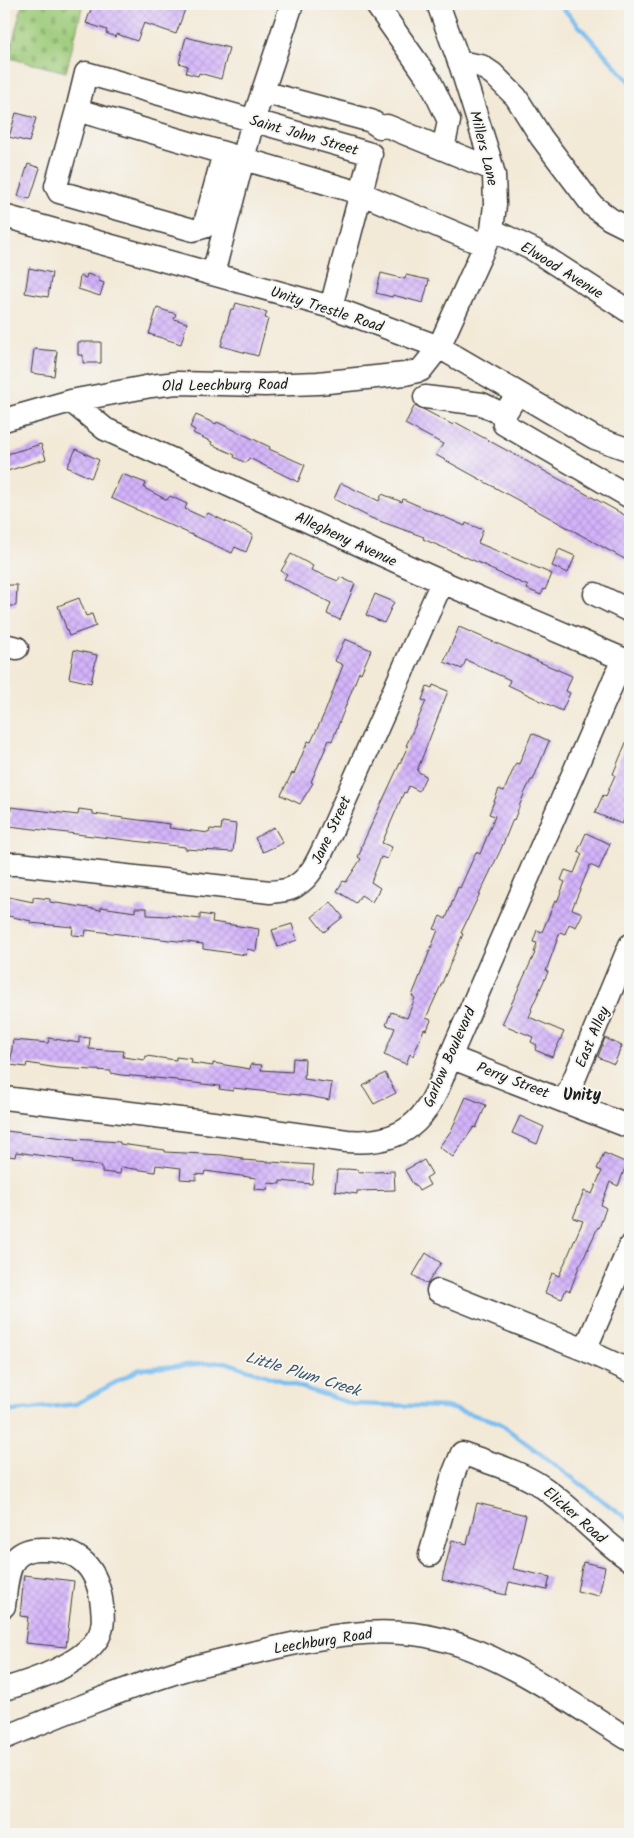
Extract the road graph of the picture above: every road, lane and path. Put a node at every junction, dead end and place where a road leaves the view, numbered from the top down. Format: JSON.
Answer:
{"nodes":[{"id":1,"x":292,"y":4,"type":"edge"},
{"id":2,"x":376,"y":4,"type":"edge"},
{"id":3,"x":438,"y":4,"type":"edge"},
{"id":4,"x":459,"y":62,"type":"junction"},
{"id":5,"x":263,"y":92,"type":"junction"},
{"id":6,"x":77,"y":110,"type":"junction"},
{"id":7,"x":253,"y":121,"type":"junction"},
{"id":8,"x":380,"y":127,"type":"junction"},
{"id":9,"x":443,"y":149,"type":"junction"},
{"id":10,"x":371,"y":154,"type":"junction"},
{"id":11,"x":234,"y":156,"type":"junction"},
{"id":12,"x":492,"y":169,"type":"junction"},
{"id":13,"x":360,"y":192,"type":"junction"},
{"id":14,"x":4,"y":216,"type":"edge"},
{"id":15,"x":630,"y":229,"type":"edge"},
{"id":16,"x":488,"y":237,"type":"junction"},
{"id":17,"x":212,"y":274,"type":"junction"},
{"id":18,"x":331,"y":307,"type":"junction"},
{"id":19,"x":630,"y":312,"type":"edge"},
{"id":20,"x":439,"y":347,"type":"junction"},
{"id":21,"x":518,"y":394,"type":"junction"},
{"id":22,"x":425,"y":397,"type":"dead end"},
{"id":23,"x":70,"y":401,"type":"junction"},
{"id":24,"x":504,"y":415,"type":"junction"},
{"id":25,"x":4,"y":420,"type":"edge"},
{"id":26,"x":630,"y":450,"type":"edge"},
{"id":27,"x":630,"y":497,"type":"edge"},
{"id":28,"x":442,"y":582,"type":"junction"},
{"id":29,"x":595,"y":594,"type":"dead end"},
{"id":30,"x":630,"y":611,"type":"edge"},
{"id":31,"x":627,"y":660,"type":"edge"},
{"id":32,"x":4,"y":864,"type":"edge"},
{"id":33,"x":630,"y":945,"type":"edge"},
{"id":34,"x":450,"y":1057,"type":"junction"},
{"id":35,"x":4,"y":1098,"type":"edge"},
{"id":36,"x":565,"y":1101,"type":"junction"},
{"id":37,"x":630,"y":1127,"type":"edge"},
{"id":38,"x":630,"y":1246,"type":"edge"},
{"id":39,"x":438,"y":1291,"type":"dead end"},
{"id":40,"x":585,"y":1350,"type":"junction"},
{"id":41,"x":630,"y":1371,"type":"edge"},
{"id":42,"x":430,"y":1555,"type":"dead end"},
{"id":43,"x":630,"y":1560,"type":"edge"},
{"id":44,"x":4,"y":1606,"type":"edge"},
{"id":45,"x":4,"y":1689,"type":"edge"},
{"id":46,"x":4,"y":1738,"type":"edge"},
{"id":47,"x":630,"y":1740,"type":"edge"}],
"edges":[{"from":1,"to":5,"type":"street"},
{"from":2,"to":9,"type":"street"},
{"from":3,"to":4,"type":"street","name":"Millers Lane"},
{"from":4,"to":12,"type":"street","name":"Millers Lane"},
{"from":4,"to":15,"type":"street"},
{"from":5,"to":7,"type":"street"},
{"from":5,"to":8,"type":"street"},
{"from":6,"to":7,"type":"street","name":"Saint John Street"},
{"from":6,"to":11,"type":"street","name":"Elwood Avenue"},
{"from":6,"to":11,"type":"street"},
{"from":7,"to":10,"type":"street","name":"Saint John Street"},
{"from":7,"to":11,"type":"street"},
{"from":8,"to":9,"type":"street"},
{"from":8,"to":10,"type":"street"},
{"from":9,"to":12,"type":"street"},
{"from":10,"to":13,"type":"street","name":"Saint John Street"},
{"from":11,"to":13,"type":"street","name":"Elwood Avenue"},
{"from":11,"to":17,"type":"street"},
{"from":12,"to":16,"type":"street","name":"Millers Lane"},
{"from":13,"to":16,"type":"street","name":"Elwood Avenue"},
{"from":13,"to":18,"type":"street","name":"Saint John Street"},
{"from":14,"to":17,"type":"street","name":"Unity Trestle Road"},
{"from":16,"to":19,"type":"street","name":"Elwood Avenue"},
{"from":16,"to":20,"type":"street","name":"Millers Lane"},
{"from":17,"to":18,"type":"street","name":"Unity Trestle Road"},
{"from":18,"to":20,"type":"street","name":"Unity Trestle Road"},
{"from":20,"to":21,"type":"street","name":"Unity Trestle Road"},
{"from":20,"to":23,"type":"street","name":"Old Leechburg Road"},
{"from":21,"to":24,"type":"street"},
{"from":21,"to":26,"type":"street","name":"Unity Trestle Road"},
{"from":22,"to":24,"type":"street"},
{"from":23,"to":25,"type":"street","name":"Old Leechburg Road"},
{"from":23,"to":28,"type":"street","name":"Allegheny Avenue"},
{"from":24,"to":27,"type":"street"},
{"from":28,"to":31,"type":"street","name":"Allegheny Avenue"},
{"from":28,"to":32,"type":"street","name":"Jane Street"},
{"from":29,"to":30,"type":"street"},
{"from":31,"to":34,"type":"street","name":"Garlow Boulevard"},
{"from":33,"to":36,"type":"street","name":"East Alley"},
{"from":34,"to":35,"type":"street","name":"Garlow Boulevard"},
{"from":34,"to":36,"type":"street","name":"Perry Street"},
{"from":36,"to":37,"type":"street","name":"Perry Street"},
{"from":38,"to":40,"type":"street"},
{"from":39,"to":40,"type":"street"},
{"from":40,"to":41,"type":"street"},
{"from":42,"to":43,"type":"street","name":"Elicker Road"},
{"from":44,"to":45,"type":"street"},
{"from":46,"to":47,"type":"street","name":"Leechburg Road"}]}
